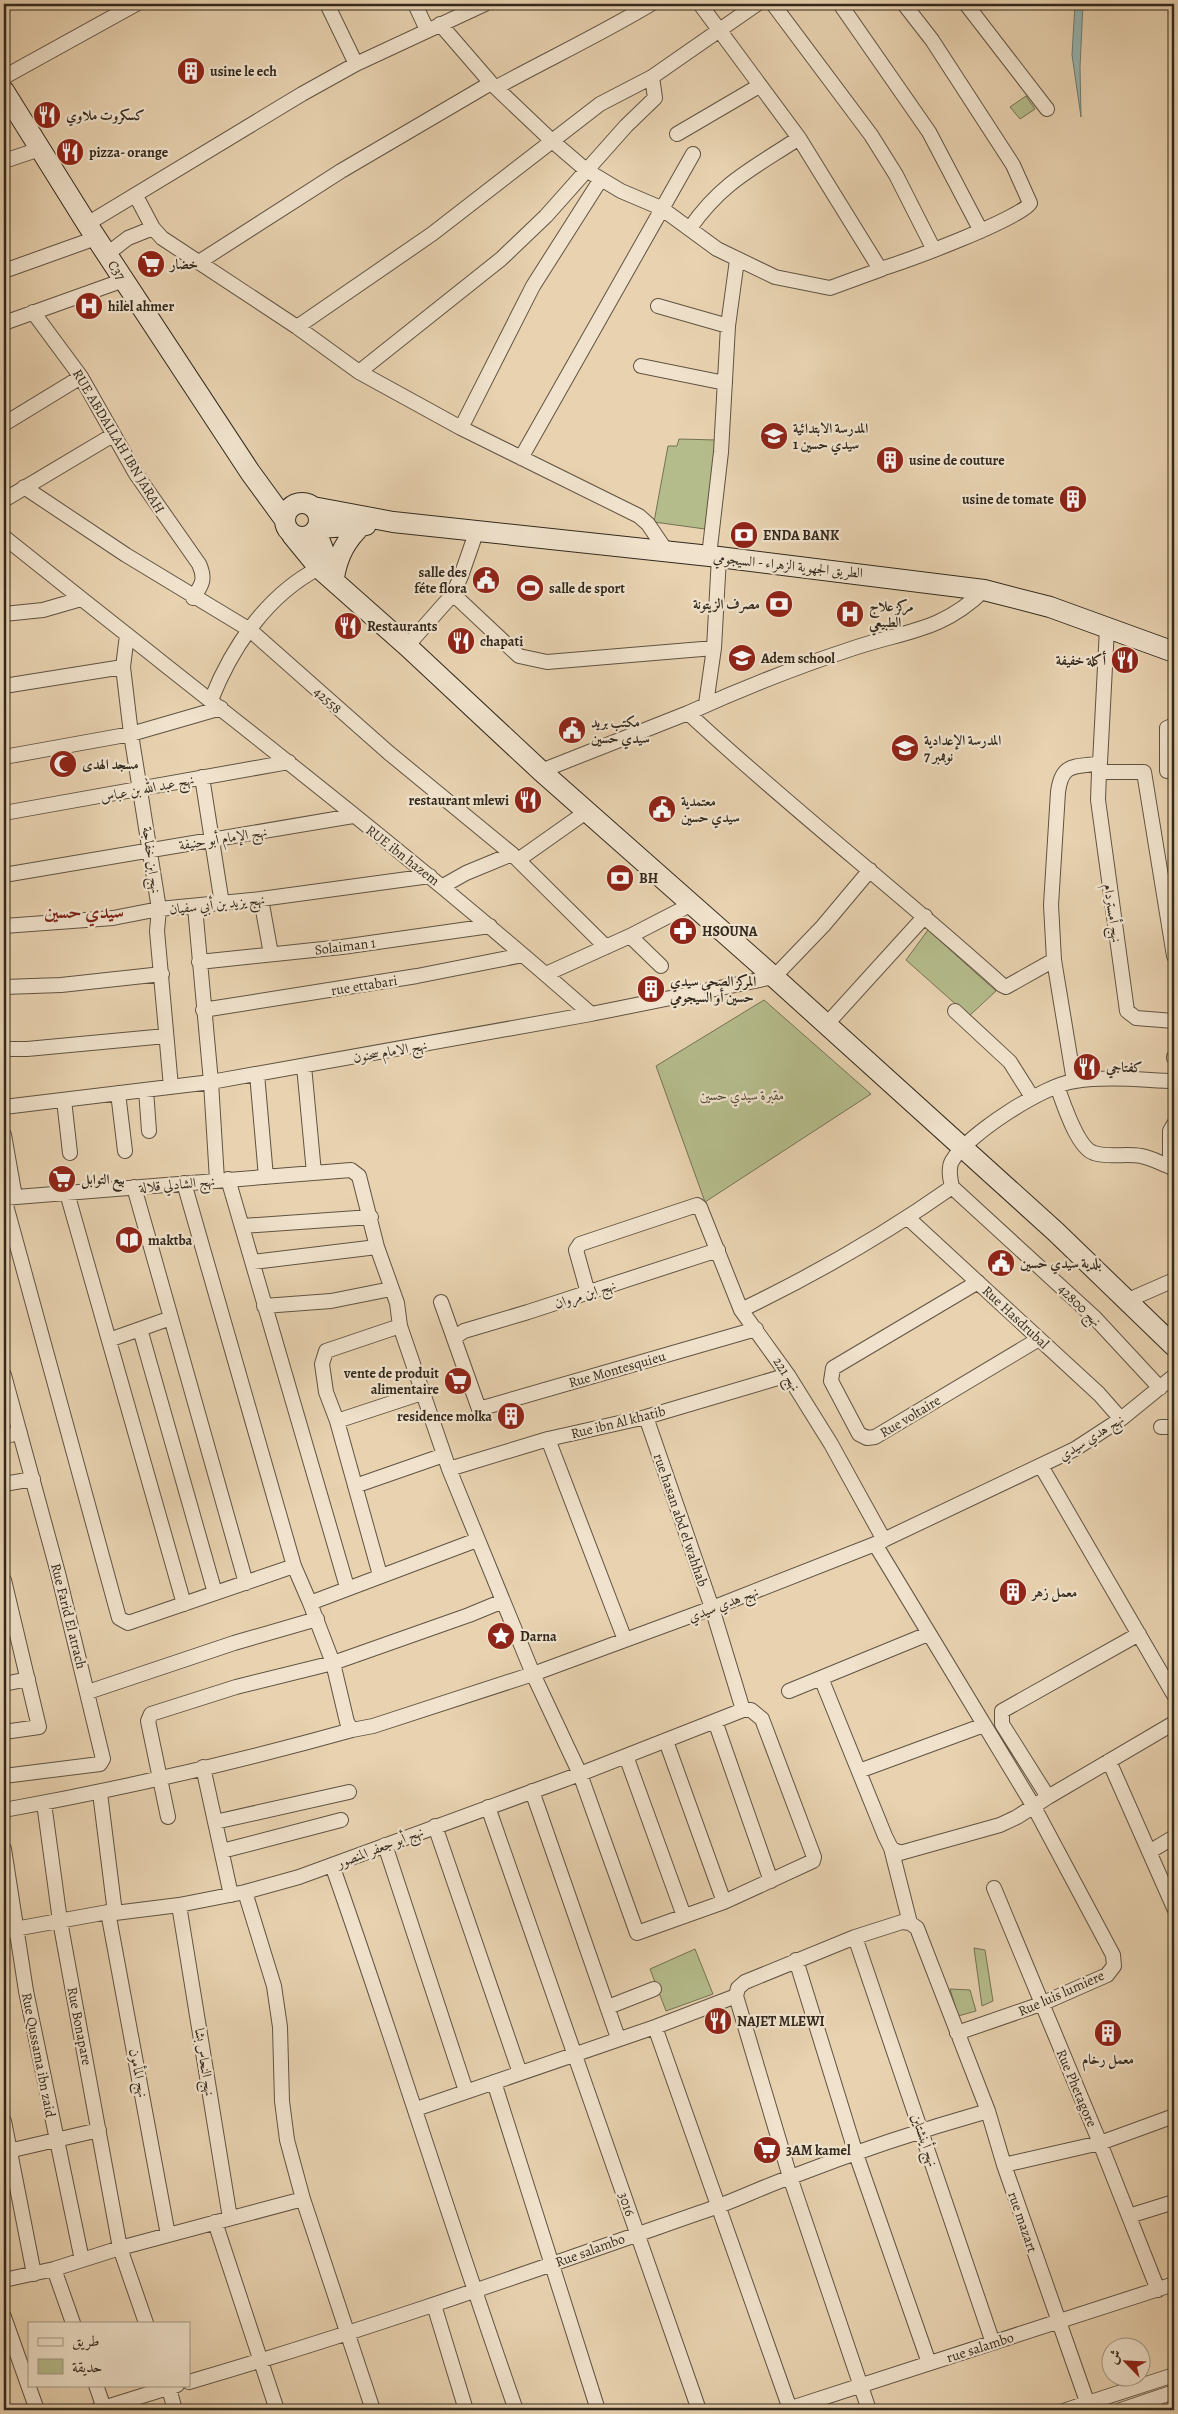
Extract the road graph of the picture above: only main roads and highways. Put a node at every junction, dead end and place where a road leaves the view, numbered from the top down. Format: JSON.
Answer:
{"nodes":[{"id":1,"x":4,"y":91,"type":"edge"},
{"id":2,"x":250,"y":472,"type":"junction"},
{"id":3,"x":307,"y":505,"type":"junction"},
{"id":4,"x":393,"y":522,"type":"junction"},
{"id":5,"x":362,"y":525,"type":"junction"},
{"id":6,"x":289,"y":528,"type":"junction"},
{"id":7,"x":316,"y":529,"type":"junction"},
{"id":8,"x":330,"y":576,"type":"junction"},
{"id":9,"x":1174,"y":652,"type":"edge"},
{"id":10,"x":1174,"y":1346,"type":"edge"}],
"edges":[{"from":1,"to":2,"type":"main road","name":"C37"},
{"from":2,"to":3,"type":"main road"},
{"from":2,"to":6,"type":"main road","name":"C37"},
{"from":3,"to":4,"type":"main road"},
{"from":3,"to":6,"type":"main road"},
{"from":3,"to":7,"type":"main road"},
{"from":4,"to":5,"type":"main road"},
{"from":4,"to":9,"type":"main road","name":"الطريق الجهوية الزهراء - السيجومي"},
{"from":5,"to":7,"type":"main road"},
{"from":5,"to":8,"type":"main road"},
{"from":6,"to":7,"type":"main road"},
{"from":6,"to":8,"type":"main road","name":"C37"},
{"from":7,"to":8,"type":"main road"},
{"from":8,"to":10,"type":"main road","name":"C37"}]}
